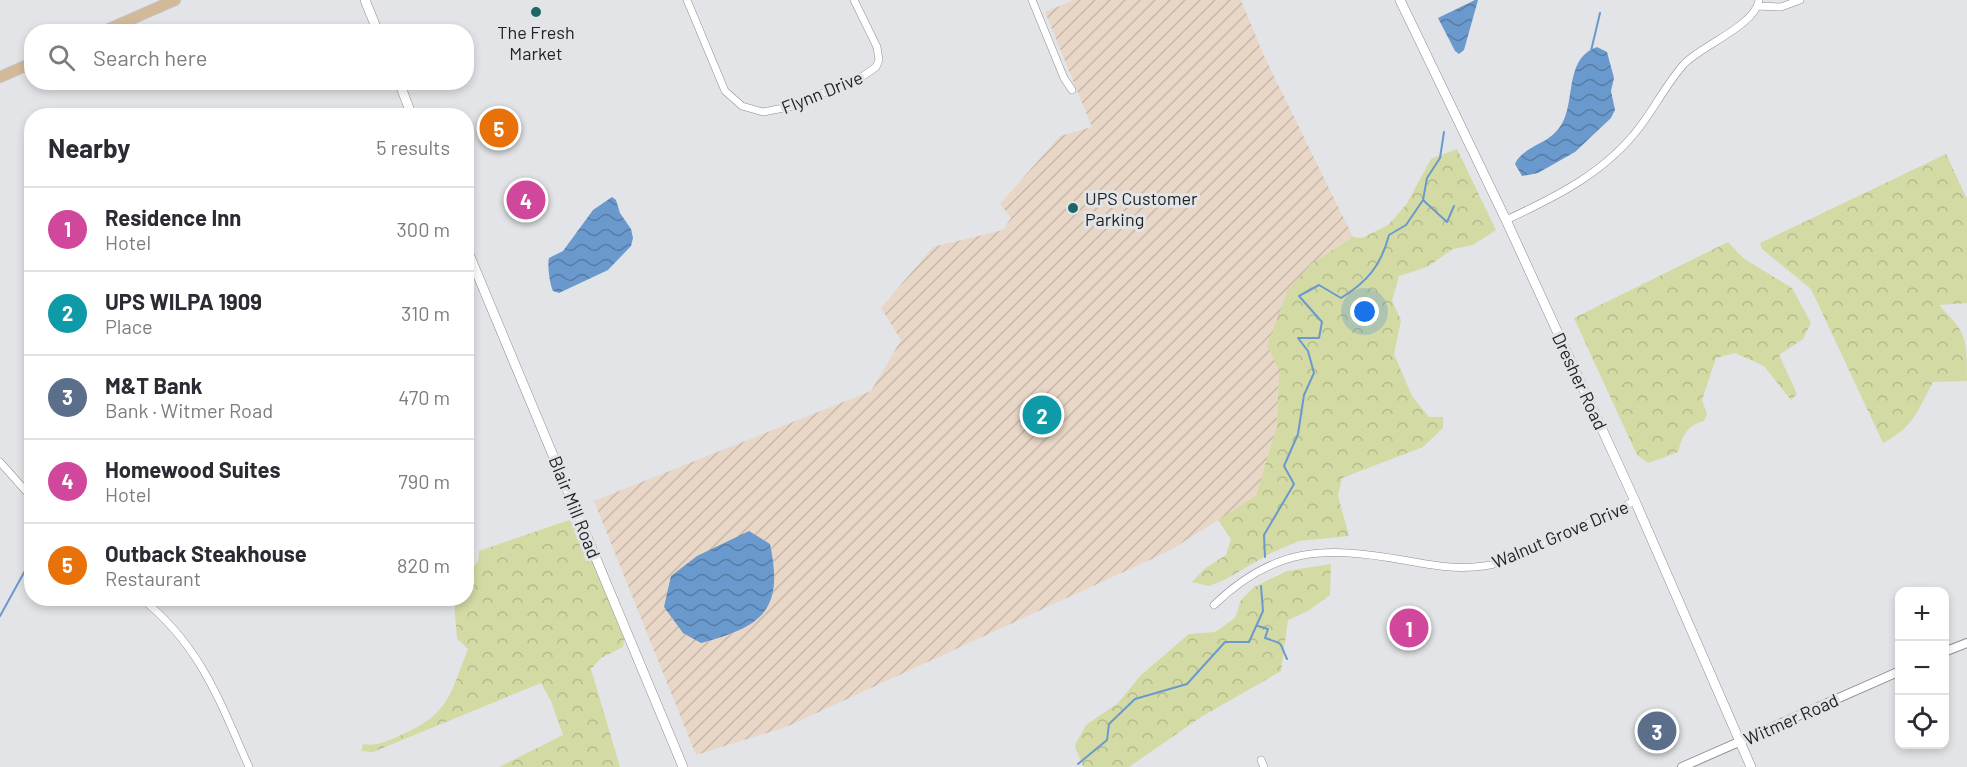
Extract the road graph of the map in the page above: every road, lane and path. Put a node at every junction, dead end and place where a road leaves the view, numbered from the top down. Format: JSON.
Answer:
{"nodes":[{"id":1,"x":365,"y":0,"type":"edge"},
{"id":2,"x":687,"y":0,"type":"edge"},
{"id":3,"x":854,"y":0,"type":"edge"},
{"id":4,"x":1032,"y":0,"type":"edge"},
{"id":5,"x":1400,"y":0,"type":"edge"},
{"id":6,"x":1800,"y":0,"type":"edge"},
{"id":7,"x":173,"y":1,"type":"edge"},
{"id":8,"x":1758,"y":3,"type":"edge"},
{"id":9,"x":120,"y":24,"type":"edge"},
{"id":10,"x":375,"y":24,"type":"edge"},
{"id":11,"x":24,"y":66,"type":"edge"},
{"id":12,"x":0,"y":77,"type":"edge"},
{"id":13,"x":402,"y":90,"type":"edge"},
{"id":14,"x":1072,"y":90,"type":"dead end"},
{"id":15,"x":409,"y":108,"type":"edge"},
{"id":16,"x":1506,"y":220,"type":"junction"},
{"id":17,"x":474,"y":266,"type":"edge"},
{"id":18,"x":0,"y":462,"type":"edge"},
{"id":19,"x":24,"y":489,"type":"edge"},
{"id":20,"x":1635,"y":501,"type":"junction"},
{"id":21,"x":1214,"y":605,"type":"dead end"},
{"id":22,"x":149,"y":606,"type":"edge"},
{"id":23,"x":1967,"y":643,"type":"edge"},
{"id":24,"x":1949,"y":650,"type":"edge"},
{"id":25,"x":1895,"y":673,"type":"edge"},
{"id":26,"x":1740,"y":741,"type":"junction"},
{"id":27,"x":249,"y":767,"type":"edge"},
{"id":28,"x":683,"y":767,"type":"edge"},
{"id":29,"x":1682,"y":767,"type":"edge"},
{"id":30,"x":1751,"y":767,"type":"edge"}],
"edges":[{"from":1,"to":10,"type":"main road"},
{"from":2,"to":3,"type":"street","name":"Flynn Drive"},
{"from":4,"to":14,"type":"street"},
{"from":5,"to":16,"type":"main road","name":"Dresher Road"},
{"from":6,"to":8,"type":"street"},
{"from":7,"to":9,"type":"main road"},
{"from":8,"to":16,"type":"street"},
{"from":11,"to":12,"type":"main road"},
{"from":13,"to":15,"type":"main road"},
{"from":16,"to":20,"type":"main road","name":"Dresher Road"},
{"from":17,"to":28,"type":"main road","name":"Blair Mill Road"},
{"from":18,"to":19,"type":"street"},
{"from":20,"to":21,"type":"street","name":"Walnut Grove Drive"},
{"from":20,"to":26,"type":"main road","name":"Dresher Road"},
{"from":22,"to":27,"type":"street"},
{"from":23,"to":24,"type":"street"},
{"from":25,"to":26,"type":"street","name":"Witmer Road"},
{"from":26,"to":29,"type":"street","name":"Witmer Road"},
{"from":26,"to":30,"type":"main road","name":"Dresher Road"}]}
